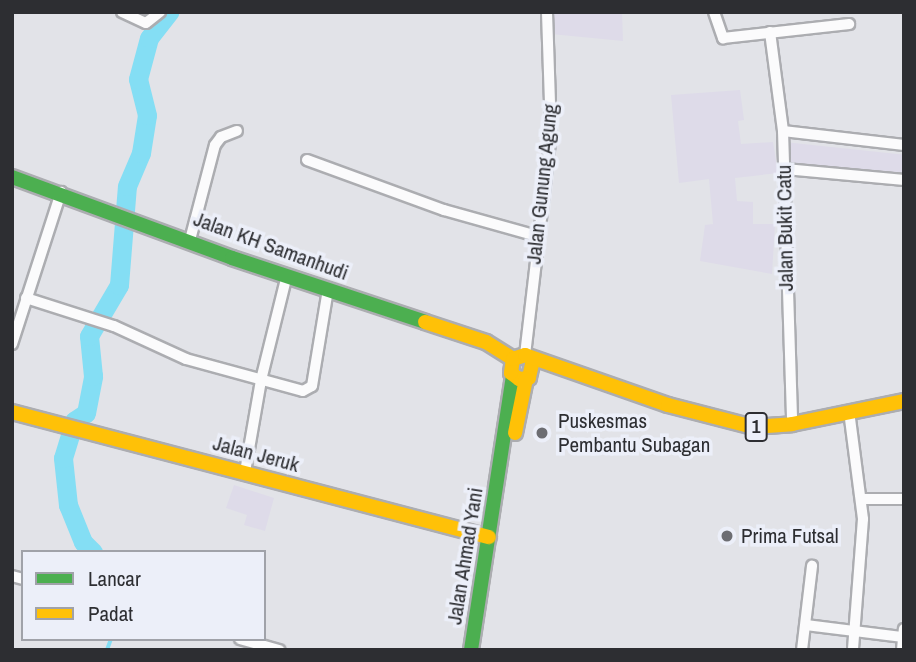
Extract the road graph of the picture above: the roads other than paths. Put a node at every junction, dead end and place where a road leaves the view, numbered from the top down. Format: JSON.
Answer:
{"nodes":[{"id":1,"x":122,"y":12,"type":"edge"},
{"id":2,"x":160,"y":12,"type":"edge"},
{"id":3,"x":547,"y":12,"type":"edge"},
{"id":4,"x":713,"y":12,"type":"edge"},
{"id":5,"x":849,"y":24,"type":"dead end"},
{"id":6,"x":770,"y":32,"type":"junction"},
{"id":7,"x":237,"y":131,"type":"dead end"},
{"id":8,"x":783,"y":131,"type":"junction"},
{"id":9,"x":904,"y":145,"type":"edge"},
{"id":10,"x":307,"y":160,"type":"dead end"},
{"id":11,"x":785,"y":169,"type":"junction"},
{"id":12,"x":12,"y":177,"type":"edge"},
{"id":13,"x":904,"y":180,"type":"edge"},
{"id":14,"x":61,"y":192,"type":"junction"},
{"id":15,"x":537,"y":236,"type":"junction"},
{"id":16,"x":190,"y":240,"type":"junction"},
{"id":17,"x":287,"y":275,"type":"junction"},
{"id":18,"x":328,"y":289,"type":"junction"},
{"id":19,"x":26,"y":298,"type":"junction"},
{"id":20,"x":12,"y":344,"type":"edge"},
{"id":21,"x":524,"y":367,"type":"junction"},
{"id":22,"x":261,"y":380,"type":"junction"},
{"id":23,"x":904,"y":401,"type":"edge"},
{"id":24,"x":849,"y":411,"type":"junction"},
{"id":25,"x":12,"y":412,"type":"edge"},
{"id":26,"x":792,"y":424,"type":"junction"},
{"id":27,"x":245,"y":472,"type":"junction"},
{"id":28,"x":861,"y":499,"type":"junction"},
{"id":29,"x":904,"y":499,"type":"edge"},
{"id":30,"x":489,"y":537,"type":"junction"},
{"id":31,"x":812,"y":566,"type":"dead end"},
{"id":32,"x":806,"y":625,"type":"junction"},
{"id":33,"x":855,"y":631,"type":"junction"},
{"id":34,"x":903,"y":633,"type":"edge"},
{"id":35,"x":247,"y":641,"type":"edge"},
{"id":36,"x":279,"y":650,"type":"edge"},
{"id":37,"x":471,"y":650,"type":"edge"},
{"id":38,"x":802,"y":650,"type":"edge"},
{"id":39,"x":853,"y":650,"type":"edge"},
{"id":40,"x":902,"y":650,"type":"edge"}],
"edges":[{"from":1,"to":2,"type":"street"},
{"from":3,"to":15,"type":"street","name":"Jalan Gunung Agung"},
{"from":4,"to":6,"type":"street"},
{"from":5,"to":6,"type":"street"},
{"from":6,"to":8,"type":"street","name":"Jalan Bukit Catu"},
{"from":7,"to":16,"type":"street"},
{"from":8,"to":9,"type":"street"},
{"from":8,"to":11,"type":"street","name":"Jalan Bukit Catu"},
{"from":10,"to":15,"type":"street"},
{"from":11,"to":13,"type":"street"},
{"from":11,"to":26,"type":"street","name":"Jalan Bukit Catu"},
{"from":12,"to":14,"type":"main road","name":"Jalan KH Samanhudi"},
{"from":14,"to":16,"type":"main road","name":"Jalan KH Samanhudi"},
{"from":14,"to":19,"type":"street"},
{"from":15,"to":21,"type":"street","name":"Jalan Gunung Agung"},
{"from":16,"to":17,"type":"main road","name":"Jalan KH Samanhudi"},
{"from":17,"to":18,"type":"main road","name":"Jalan KH Samanhudi"},
{"from":17,"to":22,"type":"street"},
{"from":18,"to":21,"type":"main road","name":"Jalan KH Samanhudi"},
{"from":18,"to":22,"type":"street"},
{"from":19,"to":20,"type":"street"},
{"from":19,"to":22,"type":"street"},
{"from":21,"to":26,"type":"main road","number":"1"},
{"from":21,"to":30,"type":"main road","name":"Jalan Ahmad Yani"},
{"from":22,"to":27,"type":"street"},
{"from":23,"to":24,"type":"main road","number":"1"},
{"from":24,"to":26,"type":"main road","number":"1"},
{"from":24,"to":28,"type":"street"},
{"from":25,"to":27,"type":"main road","name":"Jalan Jeruk"},
{"from":27,"to":30,"type":"main road","name":"Jalan Jeruk"},
{"from":28,"to":29,"type":"street"},
{"from":28,"to":33,"type":"street"},
{"from":30,"to":37,"type":"main road","name":"Jalan Ahmad Yani"},
{"from":31,"to":32,"type":"street"},
{"from":32,"to":33,"type":"street"},
{"from":32,"to":38,"type":"street"},
{"from":33,"to":34,"type":"street"},
{"from":33,"to":39,"type":"street"},
{"from":34,"to":40,"type":"street"},
{"from":35,"to":36,"type":"street"}]}
